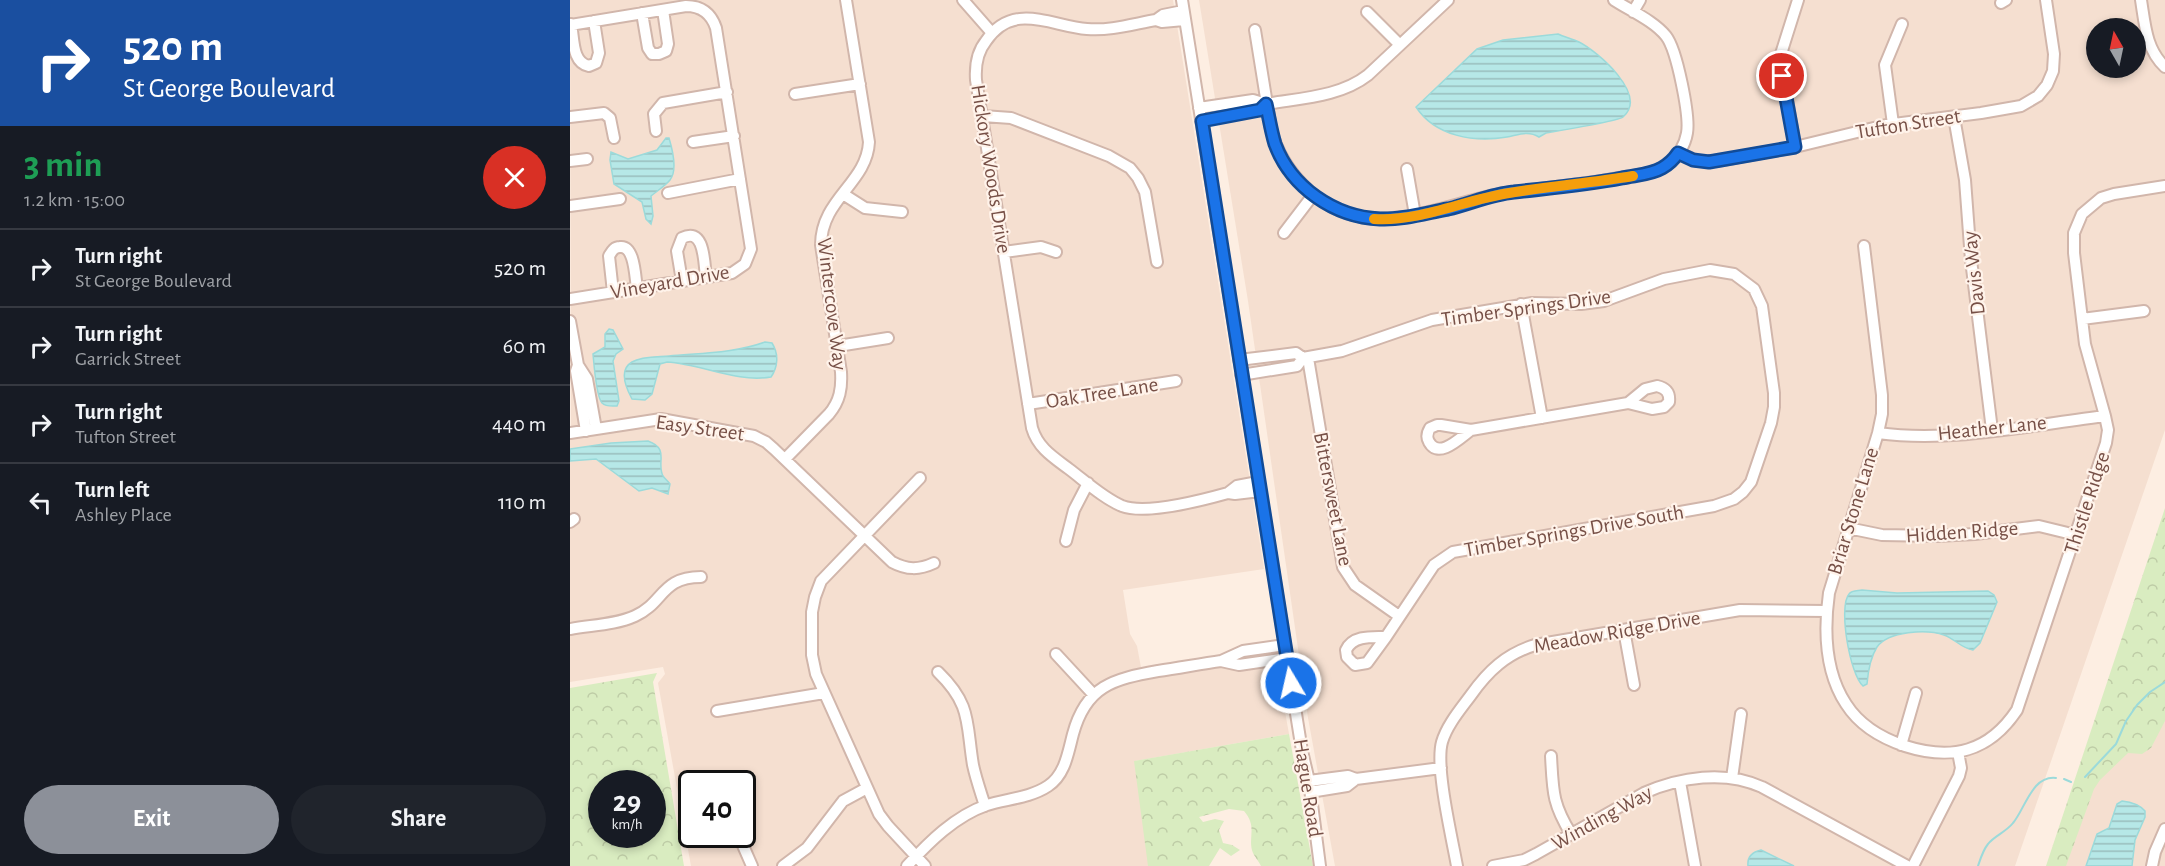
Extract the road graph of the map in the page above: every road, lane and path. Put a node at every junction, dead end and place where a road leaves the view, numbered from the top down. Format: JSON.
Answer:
{"nodes":[{"id":1,"x":846,"y":0,"type":"edge"},
{"id":2,"x":963,"y":0,"type":"edge"},
{"id":3,"x":1448,"y":0,"type":"edge"},
{"id":4,"x":1614,"y":0,"type":"edge"},
{"id":5,"x":1640,"y":0,"type":"edge"},
{"id":6,"x":1798,"y":0,"type":"edge"},
{"id":7,"x":2046,"y":0,"type":"edge"},
{"id":8,"x":2141,"y":0,"type":"edge"},
{"id":9,"x":663,"y":10,"type":"junction"},
{"id":10,"x":1183,"y":10,"type":"edge"},
{"id":11,"x":1367,"y":12,"type":"dead end"},
{"id":12,"x":1633,"y":12,"type":"junction"},
{"id":13,"x":642,"y":13,"type":"junction"},
{"id":14,"x":594,"y":21,"type":"junction"},
{"id":15,"x":571,"y":24,"type":"edge"},
{"id":16,"x":1902,"y":24,"type":"dead end"},
{"id":17,"x":1255,"y":30,"type":"dead end"},
{"id":18,"x":992,"y":33,"type":"junction"},
{"id":19,"x":1400,"y":45,"type":"junction"},
{"id":20,"x":2165,"y":67,"type":"edge"},
{"id":21,"x":860,"y":84,"type":"junction"},
{"id":22,"x":727,"y":92,"type":"junction"},
{"id":23,"x":795,"y":94,"type":"dead end"},
{"id":24,"x":1266,"y":104,"type":"junction"},
{"id":25,"x":1199,"y":108,"type":"junction"},
{"id":26,"x":983,"y":116,"type":"junction"},
{"id":27,"x":570,"y":117,"type":"edge"},
{"id":28,"x":1954,"y":117,"type":"junction"},
{"id":29,"x":1202,"y":121,"type":"junction"},
{"id":30,"x":1893,"y":123,"type":"junction"},
{"id":31,"x":656,"y":131,"type":"dead end"},
{"id":32,"x":734,"y":136,"type":"junction"},
{"id":33,"x":614,"y":138,"type":"dead end"},
{"id":34,"x":693,"y":142,"type":"dead end"},
{"id":35,"x":1795,"y":147,"type":"junction"},
{"id":36,"x":1678,"y":153,"type":"junction"},
{"id":37,"x":587,"y":159,"type":"dead end"},
{"id":38,"x":570,"y":161,"type":"edge"},
{"id":39,"x":1407,"y":169,"type":"dead end"},
{"id":40,"x":740,"y":179,"type":"junction"},
{"id":41,"x":2165,"y":186,"type":"edge"},
{"id":42,"x":668,"y":192,"type":"dead end"},
{"id":43,"x":843,"y":194,"type":"junction"},
{"id":44,"x":1313,"y":195,"type":"junction"},
{"id":45,"x":621,"y":199,"type":"dead end"},
{"id":46,"x":570,"y":206,"type":"edge"},
{"id":47,"x":902,"y":212,"type":"dead end"},
{"id":48,"x":1415,"y":215,"type":"junction"},
{"id":49,"x":1284,"y":233,"type":"dead end"},
{"id":50,"x":1864,"y":246,"type":"dead end"},
{"id":51,"x":1004,"y":252,"type":"junction"},
{"id":52,"x":1056,"y":252,"type":"dead end"},
{"id":53,"x":1157,"y":262,"type":"dead end"},
{"id":54,"x":706,"y":277,"type":"junction"},
{"id":55,"x":682,"y":281,"type":"junction"},
{"id":56,"x":637,"y":288,"type":"junction"},
{"id":57,"x":613,"y":292,"type":"junction"},
{"id":58,"x":570,"y":299,"type":"edge"},
{"id":59,"x":1521,"y":304,"type":"junction"},
{"id":60,"x":2144,"y":311,"type":"dead end"},
{"id":61,"x":2082,"y":319,"type":"junction"},
{"id":62,"x":570,"y":321,"type":"edge"},
{"id":63,"x":888,"y":338,"type":"dead end"},
{"id":64,"x":838,"y":346,"type":"junction"},
{"id":65,"x":1306,"y":358,"type":"junction"},
{"id":66,"x":1239,"y":360,"type":"junction"},
{"id":67,"x":1241,"y":375,"type":"junction"},
{"id":68,"x":1176,"y":381,"type":"dead end"},
{"id":69,"x":1628,"y":403,"type":"dead end"},
{"id":70,"x":1028,"y":404,"type":"junction"},
{"id":71,"x":2105,"y":416,"type":"junction"},
{"id":72,"x":1542,"y":418,"type":"junction"},
{"id":73,"x":591,"y":430,"type":"junction"},
{"id":74,"x":1471,"y":430,"type":"dead end"},
{"id":75,"x":1992,"y":430,"type":"junction"},
{"id":76,"x":570,"y":433,"type":"edge"},
{"id":77,"x":1878,"y":433,"type":"junction"},
{"id":78,"x":785,"y":459,"type":"junction"},
{"id":79,"x":1755,"y":475,"type":"joint"},
{"id":80,"x":920,"y":478,"type":"dead end"},
{"id":81,"x":1088,"y":483,"type":"junction"},
{"id":82,"x":1259,"y":486,"type":"junction"},
{"id":83,"x":1848,"y":528,"type":"junction"},
{"id":84,"x":2076,"y":535,"type":"junction"},
{"id":85,"x":864,"y":536,"type":"junction"},
{"id":86,"x":1066,"y":541,"type":"dead end"},
{"id":87,"x":934,"y":562,"type":"dead end"},
{"id":88,"x":701,"y":577,"type":"dead end"},
{"id":89,"x":1826,"y":611,"type":"junction"},
{"id":90,"x":1400,"y":616,"type":"junction"},
{"id":91,"x":570,"y":628,"type":"edge"},
{"id":92,"x":1624,"y":630,"type":"junction"},
{"id":93,"x":1386,"y":637,"type":"dead end"},
{"id":94,"x":1285,"y":645,"type":"junction"},
{"id":95,"x":1056,"y":654,"type":"dead end"},
{"id":96,"x":1287,"y":658,"type":"junction"},
{"id":97,"x":1221,"y":661,"type":"junction"},
{"id":98,"x":938,"y":672,"type":"dead end"},
{"id":99,"x":1634,"y":684,"type":"dead end"},
{"id":100,"x":824,"y":693,"type":"junction"},
{"id":101,"x":1916,"y":693,"type":"dead end"},
{"id":102,"x":1093,"y":694,"type":"junction"},
{"id":103,"x":717,"y":711,"type":"dead end"},
{"id":104,"x":1741,"y":714,"type":"dead end"},
{"id":105,"x":1901,"y":745,"type":"junction"},
{"id":106,"x":1958,"y":752,"type":"junction"},
{"id":107,"x":1551,"y":756,"type":"dead end"},
{"id":108,"x":1441,"y":768,"type":"junction"},
{"id":109,"x":1732,"y":778,"type":"junction"},
{"id":110,"x":1680,"y":782,"type":"junction"},
{"id":111,"x":1310,"y":787,"type":"junction"},
{"id":112,"x":867,"y":788,"type":"junction"},
{"id":113,"x":985,"y":806,"type":"junction"},
{"id":114,"x":2165,"y":829,"type":"edge"},
{"id":115,"x":1571,"y":834,"type":"junction"},
{"id":116,"x":744,"y":848,"type":"edge"},
{"id":117,"x":916,"y":856,"type":"junction"},
{"id":118,"x":752,"y":866,"type":"edge"},
{"id":119,"x":783,"y":866,"type":"edge"},
{"id":120,"x":907,"y":866,"type":"edge"},
{"id":121,"x":925,"y":866,"type":"edge"},
{"id":122,"x":1320,"y":866,"type":"edge"},
{"id":123,"x":1457,"y":866,"type":"edge"},
{"id":124,"x":1493,"y":866,"type":"edge"},
{"id":125,"x":1695,"y":866,"type":"edge"},
{"id":126,"x":1907,"y":866,"type":"edge"},
{"id":127,"x":1913,"y":866,"type":"edge"},
{"id":128,"x":2152,"y":866,"type":"edge"}],
"edges":[{"from":1,"to":21,"type":"street","name":"Wintercove Way"},
{"from":2,"to":18,"type":"street"},
{"from":3,"to":19,"type":"street"},
{"from":4,"to":12,"type":"street"},
{"from":5,"to":12,"type":"street"},
{"from":6,"to":35,"type":"street"},
{"from":7,"to":28,"type":"street","name":"Tufton Street"},
{"from":8,"to":20,"type":"street"},
{"from":9,"to":13,"type":"street"},
{"from":9,"to":13,"type":"street"},
{"from":9,"to":22,"type":"street","name":"Vineyard Drive"},
{"from":10,"to":18,"type":"street"},
{"from":10,"to":25,"type":"street","name":"Hague Road"},
{"from":11,"to":19,"type":"street"},
{"from":12,"to":36,"type":"street"},
{"from":13,"to":14,"type":"street"},
{"from":14,"to":15,"type":"street"},
{"from":14,"to":15,"type":"street"},
{"from":16,"to":30,"type":"street"},
{"from":17,"to":24,"type":"street"},
{"from":18,"to":26,"type":"street","name":"Hickory Woods Drive"},
{"from":19,"to":24,"type":"street"},
{"from":21,"to":23,"type":"street"},
{"from":21,"to":43,"type":"street","name":"Wintercove Way"},
{"from":22,"to":31,"type":"street"},
{"from":22,"to":32,"type":"street","name":"Vineyard Drive"},
{"from":24,"to":25,"type":"street"},
{"from":24,"to":29,"type":"street"},
{"from":24,"to":44,"type":"street"},
{"from":25,"to":29,"type":"street","name":"Hague Road"},
{"from":26,"to":51,"type":"street","name":"Hickory Woods Drive"},
{"from":26,"to":53,"type":"street"},
{"from":27,"to":33,"type":"street"},
{"from":28,"to":30,"type":"street","name":"Tufton Street"},
{"from":28,"to":75,"type":"street","name":"Davis Way"},
{"from":29,"to":66,"type":"street","name":"Hague Road"},
{"from":30,"to":35,"type":"street","name":"Tufton Street"},
{"from":32,"to":34,"type":"street"},
{"from":32,"to":40,"type":"street","name":"Vineyard Drive"},
{"from":35,"to":36,"type":"street","name":"Tufton Street"},
{"from":36,"to":48,"type":"street"},
{"from":37,"to":38,"type":"street"},
{"from":39,"to":48,"type":"street"},
{"from":40,"to":42,"type":"street"},
{"from":40,"to":54,"type":"street","name":"Vineyard Drive"},
{"from":41,"to":61,"type":"street","name":"Thistle Ridge"},
{"from":43,"to":47,"type":"street"},
{"from":43,"to":64,"type":"street","name":"Wintercove Way"},
{"from":44,"to":48,"type":"street"},
{"from":44,"to":49,"type":"street"},
{"from":45,"to":46,"type":"street"},
{"from":50,"to":77,"type":"street","name":"Briar Stone Lane"},
{"from":51,"to":52,"type":"street"},
{"from":51,"to":70,"type":"street","name":"Hickory Woods Drive"},
{"from":54,"to":55,"type":"street","name":"Vineyard Drive"},
{"from":54,"to":55,"type":"street"},
{"from":55,"to":56,"type":"street","name":"Vineyard Drive"},
{"from":56,"to":57,"type":"street","name":"Vineyard Drive"},
{"from":56,"to":57,"type":"street"},
{"from":57,"to":58,"type":"street","name":"Vineyard Drive"},
{"from":59,"to":65,"type":"street","name":"Timber Springs Drive"},
{"from":59,"to":72,"type":"street"},
{"from":59,"to":79,"type":"street","name":"Timber Springs Drive"},
{"from":60,"to":61,"type":"street"},
{"from":61,"to":71,"type":"street","name":"Thistle Ridge"},
{"from":62,"to":73,"type":"street"},
{"from":63,"to":64,"type":"street"},
{"from":64,"to":78,"type":"street","name":"Wintercove Way"},
{"from":65,"to":66,"type":"street","name":"Timber Springs Drive"},
{"from":65,"to":67,"type":"street","name":"Timber Springs Drive"},
{"from":65,"to":90,"type":"street","name":"Bittersweet Lane"},
{"from":66,"to":67,"type":"street","name":"Hague Road"},
{"from":67,"to":82,"type":"street","name":"Hague Road"},
{"from":68,"to":70,"type":"street","name":"Oak Tree Lane"},
{"from":69,"to":72,"type":"street"},
{"from":70,"to":81,"type":"street","name":"Hickory Woods Drive"},
{"from":71,"to":75,"type":"street","name":"Heather Lane"},
{"from":71,"to":84,"type":"street","name":"Thistle Ridge"},
{"from":72,"to":74,"type":"street"},
{"from":73,"to":76,"type":"street","name":"Easy Street"},
{"from":73,"to":78,"type":"street","name":"Easy Street"},
{"from":75,"to":77,"type":"street","name":"Heather Lane"},
{"from":77,"to":83,"type":"street","name":"Briar Stone Lane"},
{"from":78,"to":85,"type":"street","name":"Easy Street"},
{"from":79,"to":90,"type":"street","name":"Timber Springs Drive South"},
{"from":80,"to":85,"type":"street"},
{"from":81,"to":82,"type":"street","name":"Hickory Woods Drive"},
{"from":81,"to":86,"type":"street"},
{"from":82,"to":94,"type":"street","name":"Hague Road"},
{"from":83,"to":84,"type":"street","name":"Hidden Ridge"},
{"from":83,"to":89,"type":"street","name":"Briar Stone Lane"},
{"from":84,"to":106,"type":"street","name":"Thistle Ridge"},
{"from":85,"to":87,"type":"street","name":"Easy Street"},
{"from":85,"to":100,"type":"street"},
{"from":88,"to":91,"type":"street"},
{"from":89,"to":92,"type":"street","name":"Meadow Ridge Drive"},
{"from":89,"to":105,"type":"street","name":"Briar Stone Lane"},
{"from":90,"to":93,"type":"street","name":"Timber Springs Drive South"},
{"from":92,"to":99,"type":"street"},
{"from":92,"to":108,"type":"street","name":"Meadow Ridge Drive"},
{"from":94,"to":96,"type":"street","name":"Hague Road"},
{"from":94,"to":97,"type":"street"},
{"from":95,"to":102,"type":"street"},
{"from":96,"to":97,"type":"street"},
{"from":96,"to":111,"type":"street","name":"Hague Road"},
{"from":97,"to":102,"type":"street"},
{"from":98,"to":113,"type":"street"},
{"from":100,"to":103,"type":"street"},
{"from":100,"to":112,"type":"street"},
{"from":101,"to":105,"type":"street"},
{"from":102,"to":113,"type":"street"},
{"from":104,"to":109,"type":"street"},
{"from":105,"to":106,"type":"street","name":"Thistle Ridge"},
{"from":106,"to":127,"type":"street"},
{"from":107,"to":115,"type":"street"},
{"from":108,"to":111,"type":"street"},
{"from":108,"to":123,"type":"street","name":"Meadow Ridge Drive"},
{"from":109,"to":110,"type":"street","name":"Winding Way"},
{"from":109,"to":126,"type":"street","name":"Winding Way"},
{"from":110,"to":115,"type":"street","name":"Winding Way"},
{"from":110,"to":125,"type":"street"},
{"from":111,"to":122,"type":"street","name":"Hague Road"},
{"from":112,"to":117,"type":"street"},
{"from":112,"to":119,"type":"street"},
{"from":113,"to":117,"type":"street"},
{"from":114,"to":128,"type":"street"},
{"from":115,"to":124,"type":"street","name":"Winding Way"},
{"from":116,"to":118,"type":"street"},
{"from":117,"to":120,"type":"street"},
{"from":117,"to":121,"type":"street"}]}
